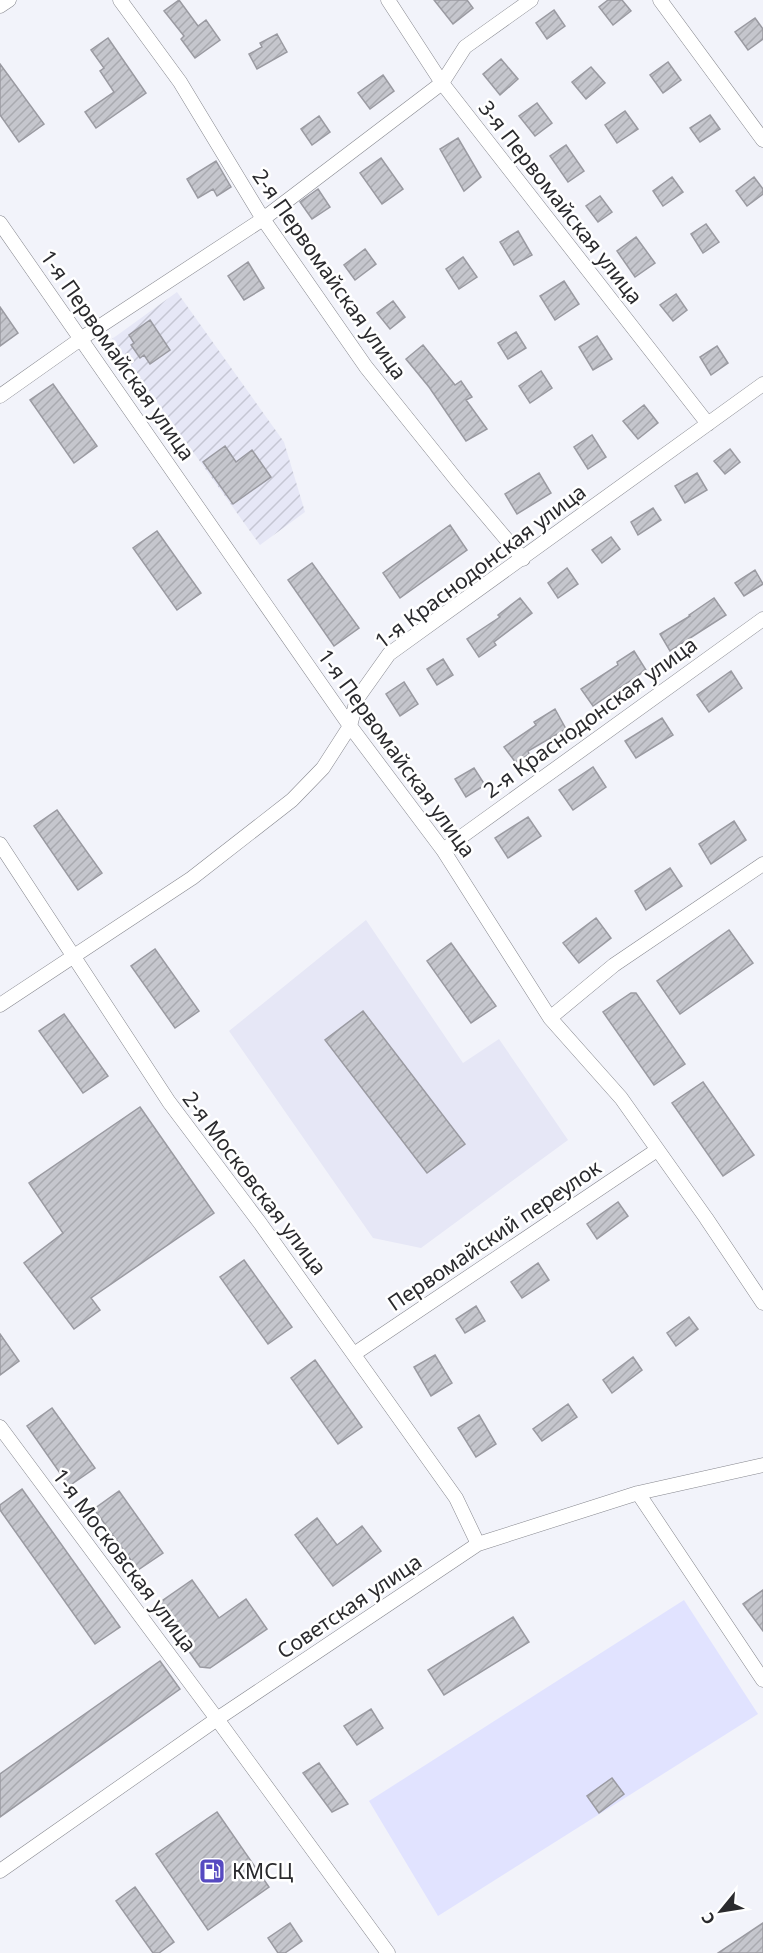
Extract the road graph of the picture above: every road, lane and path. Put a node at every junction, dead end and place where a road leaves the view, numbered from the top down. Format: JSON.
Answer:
{"nodes":[{"id":1,"x":9,"y":0,"type":"edge"},
{"id":2,"x":120,"y":0,"type":"edge"},
{"id":3,"x":388,"y":0,"type":"edge"},
{"id":4,"x":531,"y":0,"type":"edge"},
{"id":5,"x":660,"y":0,"type":"edge"},
{"id":6,"x":0,"y":6,"type":"edge"},
{"id":7,"x":442,"y":83,"type":"junction"},
{"id":8,"x":763,"y":140,"type":"edge"},
{"id":9,"x":263,"y":219,"type":"junction"},
{"id":10,"x":0,"y":223,"type":"edge"},
{"id":11,"x":82,"y":338,"type":"junction"},
{"id":12,"x":763,"y":384,"type":"edge"},
{"id":13,"x":0,"y":396,"type":"edge"},
{"id":14,"x":708,"y":424,"type":"junction"},
{"id":15,"x":523,"y":559,"type":"junction"},
{"id":16,"x":763,"y":619,"type":"edge"},
{"id":17,"x":350,"y":726,"type":"junction"},
{"id":18,"x":0,"y":844,"type":"edge"},
{"id":19,"x":442,"y":850,"type":"junction"},
{"id":20,"x":763,"y":864,"type":"edge"},
{"id":21,"x":73,"y":957,"type":"junction"},
{"id":22,"x":0,"y":1005,"type":"edge"},
{"id":23,"x":550,"y":1018,"type":"junction"},
{"id":24,"x":657,"y":1150,"type":"junction"},
{"id":25,"x":763,"y":1303,"type":"edge"},
{"id":26,"x":354,"y":1354,"type":"junction"},
{"id":27,"x":0,"y":1427,"type":"edge"},
{"id":28,"x":763,"y":1465,"type":"edge"},
{"id":29,"x":638,"y":1493,"type":"junction"},
{"id":30,"x":478,"y":1544,"type":"junction"},
{"id":31,"x":763,"y":1680,"type":"edge"},
{"id":32,"x":217,"y":1719,"type":"junction"},
{"id":33,"x":0,"y":1870,"type":"edge"},
{"id":34,"x":388,"y":1953,"type":"edge"}],
"edges":[{"from":1,"to":6,"type":"street"},
{"from":2,"to":9,"type":"street","name":"2-я Первомайская улица"},
{"from":3,"to":7,"type":"street","name":"3-я Первомайская улица"},
{"from":4,"to":7,"type":"street"},
{"from":5,"to":8,"type":"street"},
{"from":7,"to":9,"type":"street"},
{"from":7,"to":14,"type":"street","name":"3-я Первомайская улица"},
{"from":9,"to":11,"type":"street"},
{"from":9,"to":15,"type":"street","name":"2-я Первомайская улица"},
{"from":10,"to":11,"type":"street","name":"1-я Первомайская улица"},
{"from":11,"to":13,"type":"street"},
{"from":11,"to":17,"type":"street","name":"1-я Первомайская улица"},
{"from":12,"to":14,"type":"street","name":"1-я Краснодонская улица"},
{"from":14,"to":15,"type":"street","name":"1-я Краснодонская улица"},
{"from":15,"to":17,"type":"street","name":"1-я Краснодонская улица"},
{"from":16,"to":19,"type":"street","name":"2-я Краснодонская улица"},
{"from":17,"to":19,"type":"street","name":"1-я Первомайская улица"},
{"from":17,"to":21,"type":"street","name":"1-я Краснодонская улица"},
{"from":18,"to":21,"type":"street","name":"2-я Московская улица"},
{"from":19,"to":23,"type":"street","name":"1-я Первомайская улица"},
{"from":20,"to":23,"type":"street"},
{"from":21,"to":22,"type":"street","name":"1-я Краснодонская улица"},
{"from":21,"to":26,"type":"street","name":"2-я Московская улица"},
{"from":23,"to":24,"type":"street","name":"1-я Первомайская улица"},
{"from":24,"to":25,"type":"street","name":"1-я Первомайская улица"},
{"from":24,"to":26,"type":"street","name":"Первомайский переулок"},
{"from":26,"to":30,"type":"street","name":"2-я Московская улица"},
{"from":27,"to":32,"type":"street","name":"1-я Московская улица"},
{"from":28,"to":29,"type":"street","name":"Советская улица"},
{"from":29,"to":30,"type":"street","name":"Советская улица"},
{"from":29,"to":31,"type":"street"},
{"from":30,"to":32,"type":"street","name":"Советская улица"},
{"from":32,"to":33,"type":"street","name":"Советская улица"},
{"from":32,"to":34,"type":"street","name":"1-я Московская улица"}]}
